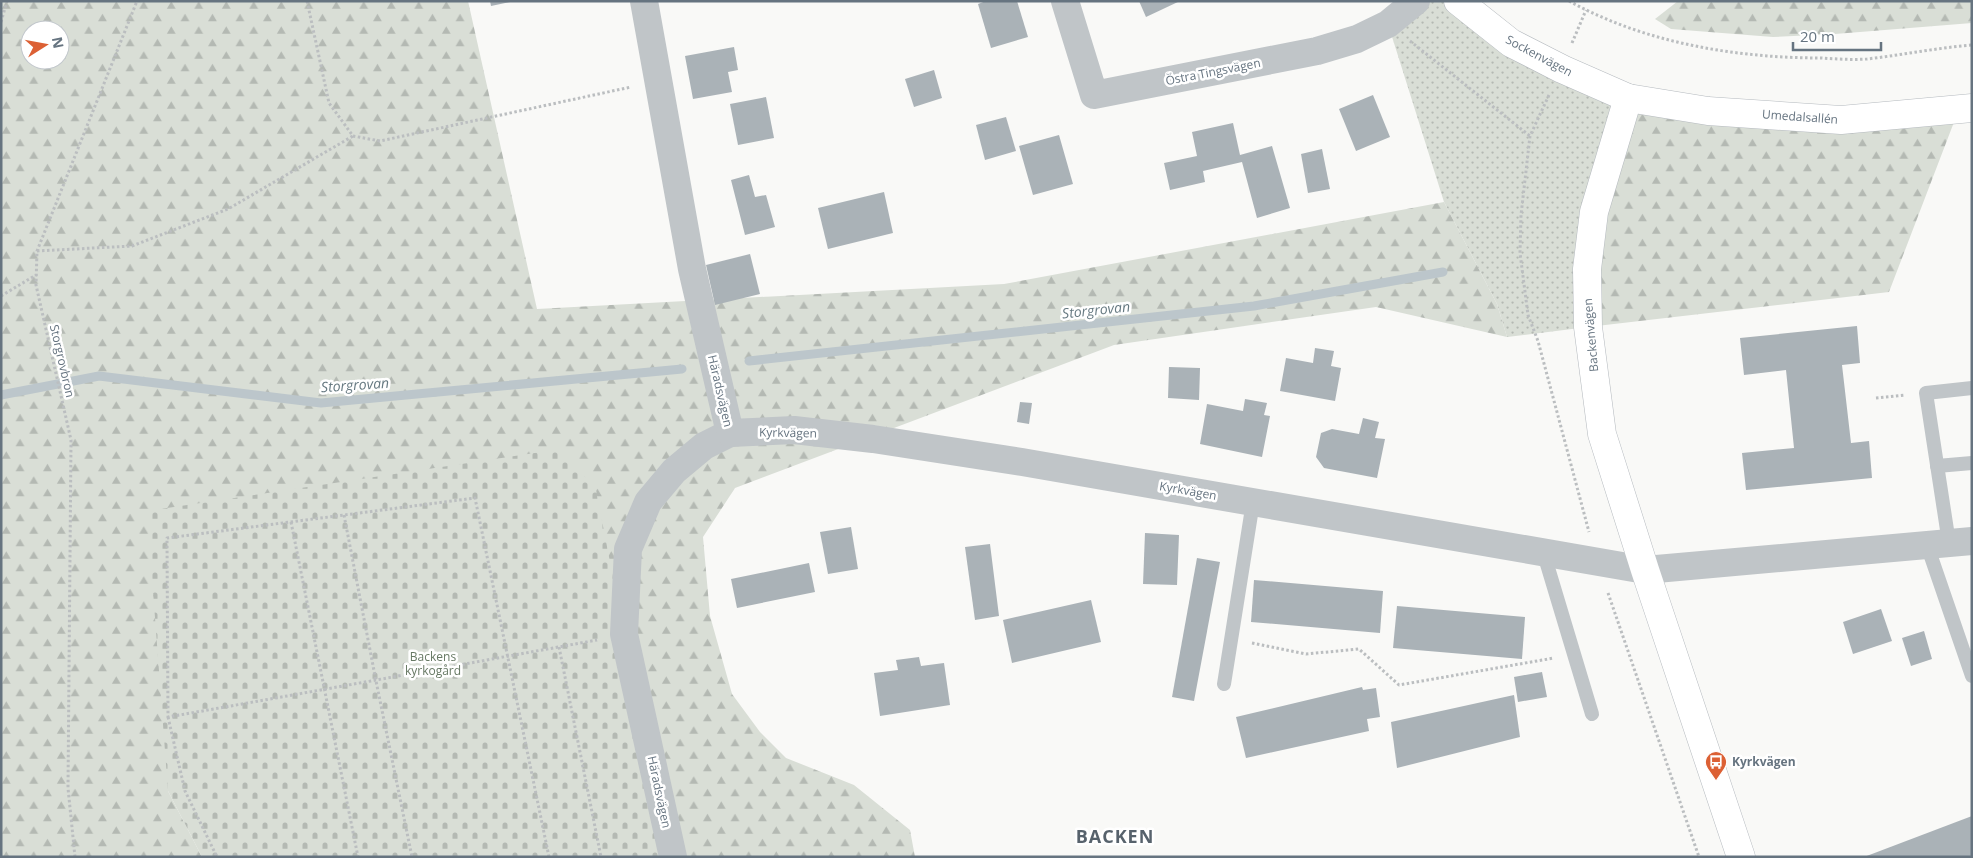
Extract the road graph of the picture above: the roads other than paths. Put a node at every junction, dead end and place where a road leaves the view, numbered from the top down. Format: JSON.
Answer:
{"nodes":[{"id":1,"x":644,"y":1,"type":"edge"},
{"id":2,"x":1066,"y":1,"type":"edge"},
{"id":3,"x":1416,"y":1,"type":"edge"},
{"id":4,"x":1458,"y":1,"type":"edge"},
{"id":5,"x":1628,"y":98,"type":"junction"},
{"id":6,"x":1972,"y":108,"type":"edge"},
{"id":7,"x":1972,"y":388,"type":"edge"},
{"id":8,"x":730,"y":433,"type":"junction"},
{"id":9,"x":1972,"y":463,"type":"edge"},
{"id":10,"x":1937,"y":466,"type":"junction"},
{"id":11,"x":1253,"y":502,"type":"junction"},
{"id":12,"x":1949,"y":543,"type":"edge"},
{"id":13,"x":1543,"y":551,"type":"junction"},
{"id":14,"x":1645,"y":570,"type":"junction"},
{"id":15,"x":1972,"y":676,"type":"edge"},
{"id":16,"x":1224,"y":684,"type":"dead end"},
{"id":17,"x":1592,"y":714,"type":"dead end"},
{"id":18,"x":673,"y":857,"type":"edge"},
{"id":19,"x":1741,"y":857,"type":"edge"}],
"edges":[{"from":1,"to":8,"type":"street","name":"Häradsvägen"},
{"from":2,"to":3,"type":"street","name":"Östra Tingsvägen"},
{"from":4,"to":5,"type":"street","name":"Sockenvägen"},
{"from":5,"to":6,"type":"street","name":"Umedalsallén"},
{"from":5,"to":14,"type":"street","name":"Backenvägen"},
{"from":7,"to":10,"type":"lane"},
{"from":8,"to":11,"type":"street","name":"Kyrkvägen"},
{"from":8,"to":18,"type":"street","name":"Häradsvägen"},
{"from":9,"to":10,"type":"lane"},
{"from":10,"to":12,"type":"lane"},
{"from":11,"to":13,"type":"street","name":"Kyrkvägen"},
{"from":11,"to":16,"type":"lane"},
{"from":12,"to":14,"type":"street"},
{"from":12,"to":15,"type":"lane"},
{"from":13,"to":14,"type":"street","name":"Kyrkvägen"},
{"from":13,"to":17,"type":"lane"},
{"from":14,"to":19,"type":"street","name":"Backenvägen"}]}
